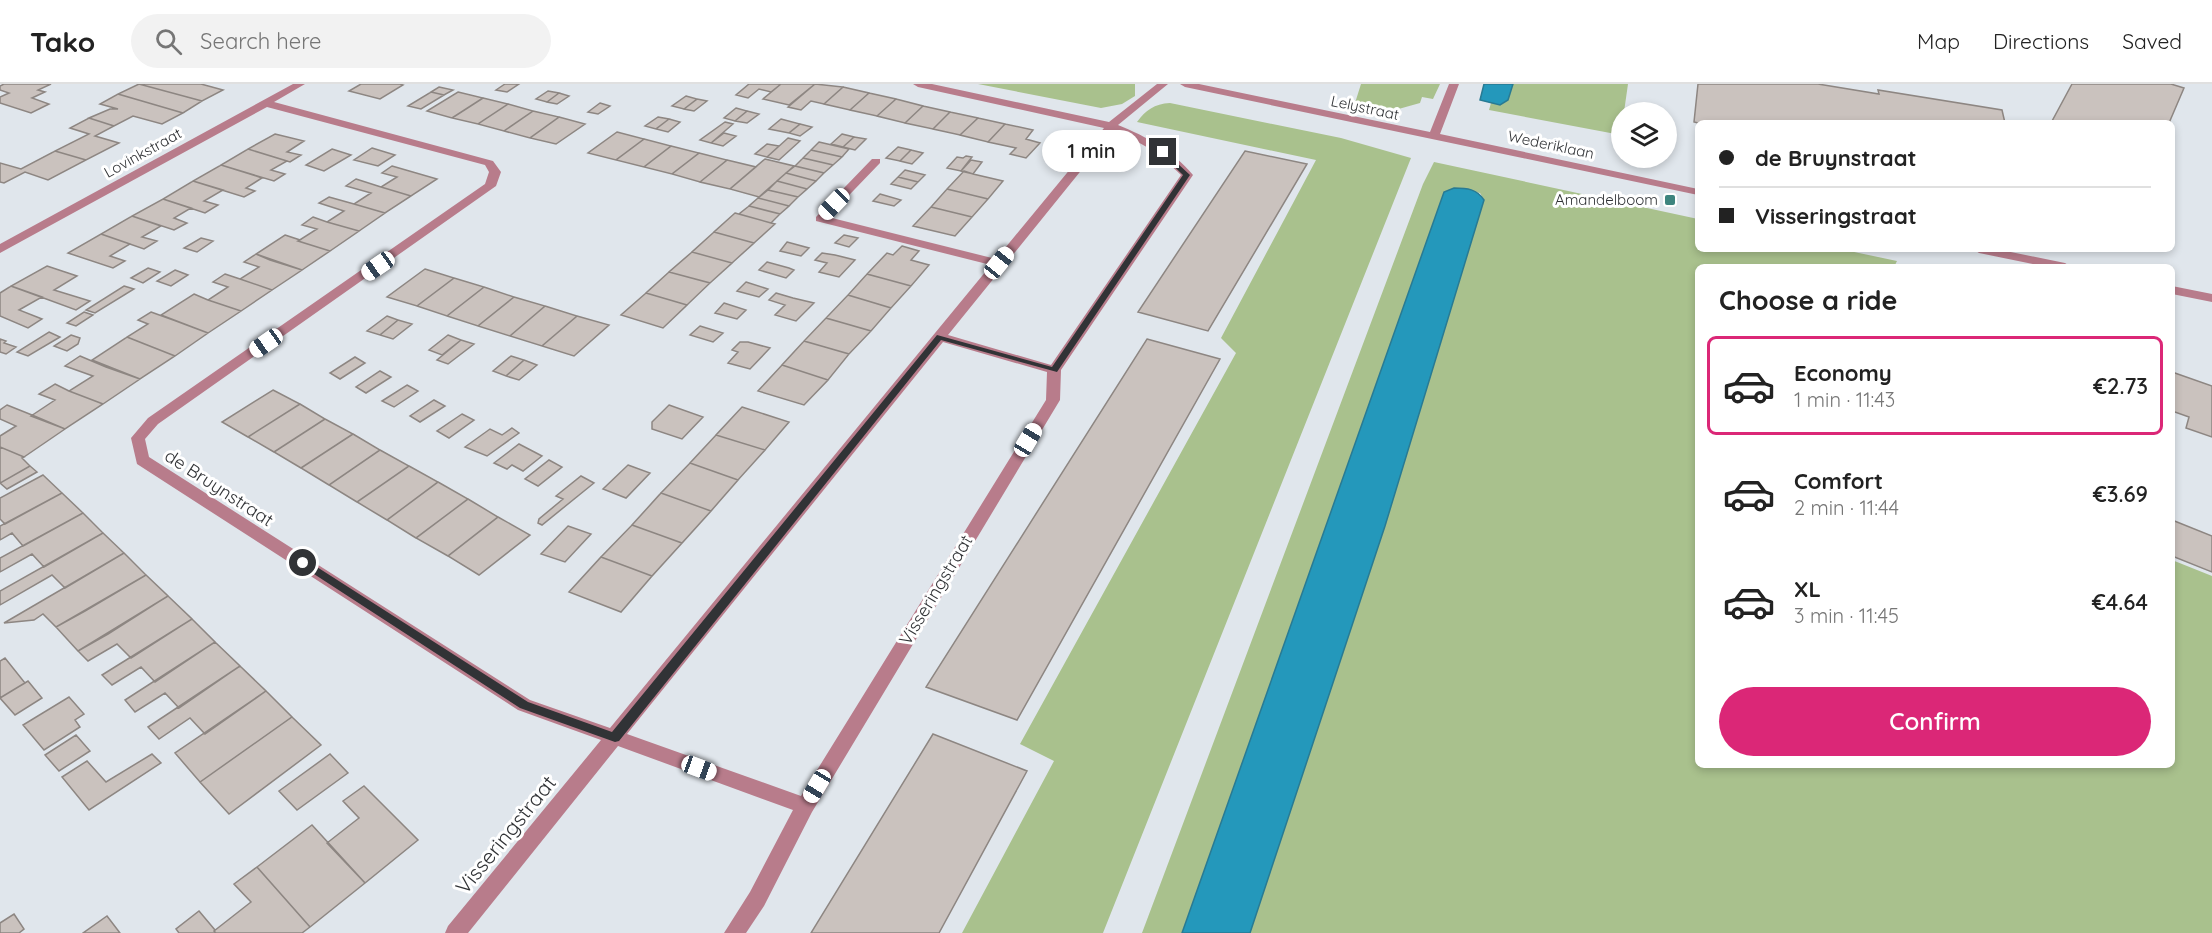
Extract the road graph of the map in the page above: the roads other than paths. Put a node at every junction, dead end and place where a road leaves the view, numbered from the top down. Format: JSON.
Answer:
{"nodes":[{"id":1,"x":300,"y":84,"type":"edge"},
{"id":2,"x":918,"y":84,"type":"edge"},
{"id":3,"x":1163,"y":84,"type":"edge"},
{"id":4,"x":1185,"y":84,"type":"edge"},
{"id":5,"x":1454,"y":84,"type":"edge"},
{"id":6,"x":265,"y":103,"type":"junction"},
{"id":7,"x":1111,"y":126,"type":"junction"},
{"id":8,"x":1433,"y":138,"type":"junction"},
{"id":9,"x":876,"y":161,"type":"dead end"},
{"id":10,"x":1695,"y":191,"type":"edge"},
{"id":11,"x":0,"y":249,"type":"edge"},
{"id":12,"x":1993,"y":252,"type":"edge"},
{"id":13,"x":999,"y":263,"type":"junction"},
{"id":14,"x":2051,"y":264,"type":"edge"},
{"id":15,"x":2175,"y":291,"type":"edge"},
{"id":16,"x":2212,"y":298,"type":"edge"},
{"id":17,"x":940,"y":336,"type":"junction"},
{"id":18,"x":1054,"y":370,"type":"junction"},
{"id":19,"x":615,"y":737,"type":"junction"},
{"id":20,"x":805,"y":806,"type":"junction"},
{"id":21,"x":455,"y":933,"type":"edge"},
{"id":22,"x":734,"y":933,"type":"edge"}],
"edges":[{"from":1,"to":6,"type":"street","name":"Lovinkstraat"},
{"from":2,"to":7,"type":"street"},
{"from":3,"to":7,"type":"street","name":"Visseringstraat"},
{"from":4,"to":8,"type":"street","name":"Lelystraat"},
{"from":5,"to":8,"type":"street"},
{"from":6,"to":11,"type":"street","name":"Lovinkstraat"},
{"from":6,"to":19,"type":"street","name":"de Bruynstraat"},
{"from":7,"to":13,"type":"street","name":"Visseringstraat"},
{"from":7,"to":18,"type":"street"},
{"from":8,"to":10,"type":"street","name":"Wederiklaan"},
{"from":9,"to":13,"type":"street"},
{"from":12,"to":14,"type":"street"},
{"from":13,"to":17,"type":"street","name":"Visseringstraat"},
{"from":15,"to":16,"type":"street"},
{"from":17,"to":18,"type":"street"},
{"from":17,"to":19,"type":"street","name":"Visseringstraat"},
{"from":18,"to":20,"type":"street","name":"Visseringstraat"},
{"from":19,"to":20,"type":"street"},
{"from":19,"to":21,"type":"street","name":"Visseringstraat"},
{"from":20,"to":22,"type":"street","name":"Visseringstraat"}]}
